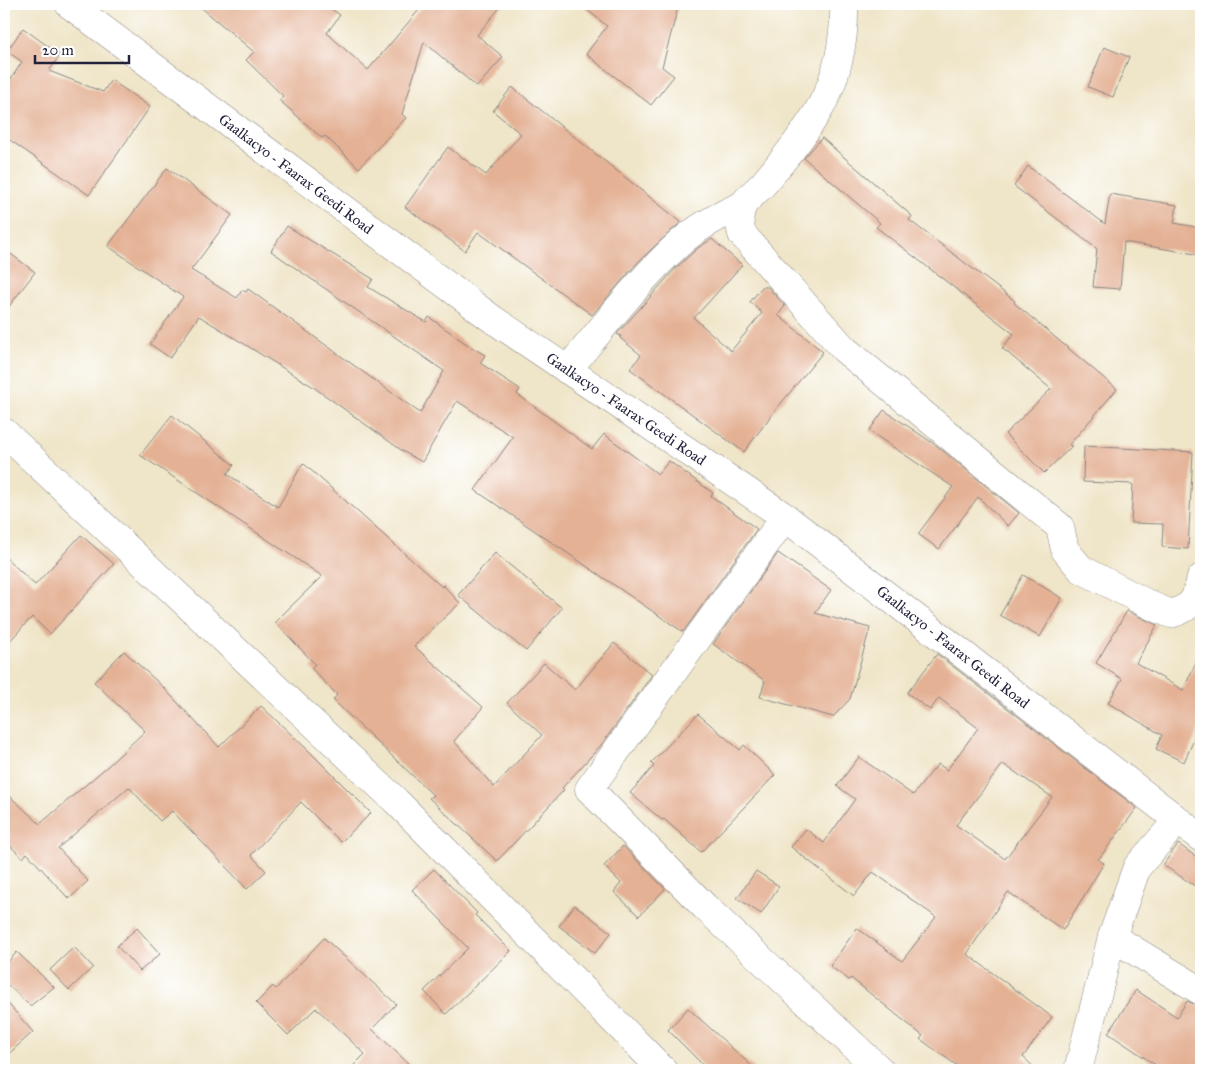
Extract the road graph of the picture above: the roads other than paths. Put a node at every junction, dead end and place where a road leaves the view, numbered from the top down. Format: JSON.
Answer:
{"nodes":[{"id":1,"x":69,"y":4,"type":"edge"},
{"id":2,"x":844,"y":4,"type":"edge"},
{"id":3,"x":743,"y":205,"type":"junction"},
{"id":4,"x":567,"y":370,"type":"junction"},
{"id":5,"x":4,"y":432,"type":"edge"},
{"id":6,"x":785,"y":517,"type":"junction"},
{"id":7,"x":1201,"y":578,"type":"edge"},
{"id":8,"x":1177,"y":821,"type":"junction"},
{"id":9,"x":1201,"y":838,"type":"edge"},
{"id":10,"x":1112,"y":937,"type":"junction"},
{"id":11,"x":1201,"y":991,"type":"edge"},
{"id":12,"x":663,"y":1070,"type":"edge"},
{"id":13,"x":880,"y":1070,"type":"edge"},
{"id":14,"x":1078,"y":1070,"type":"edge"}],
"edges":[{"from":1,"to":4,"type":"street","name":"Gaalkacyo - Faarax Geedi Road"},
{"from":2,"to":3,"type":"street"},
{"from":3,"to":4,"type":"street"},
{"from":3,"to":7,"type":"street"},
{"from":4,"to":6,"type":"street","name":"Gaalkacyo - Faarax Geedi Road"},
{"from":5,"to":12,"type":"street"},
{"from":6,"to":8,"type":"street","name":"Gaalkacyo - Faarax Geedi Road"},
{"from":6,"to":13,"type":"street"},
{"from":8,"to":9,"type":"street","name":"Gaalkacyo - Faarax Geedi Road"},
{"from":8,"to":10,"type":"street"},
{"from":10,"to":11,"type":"street"},
{"from":10,"to":14,"type":"street"}]}
